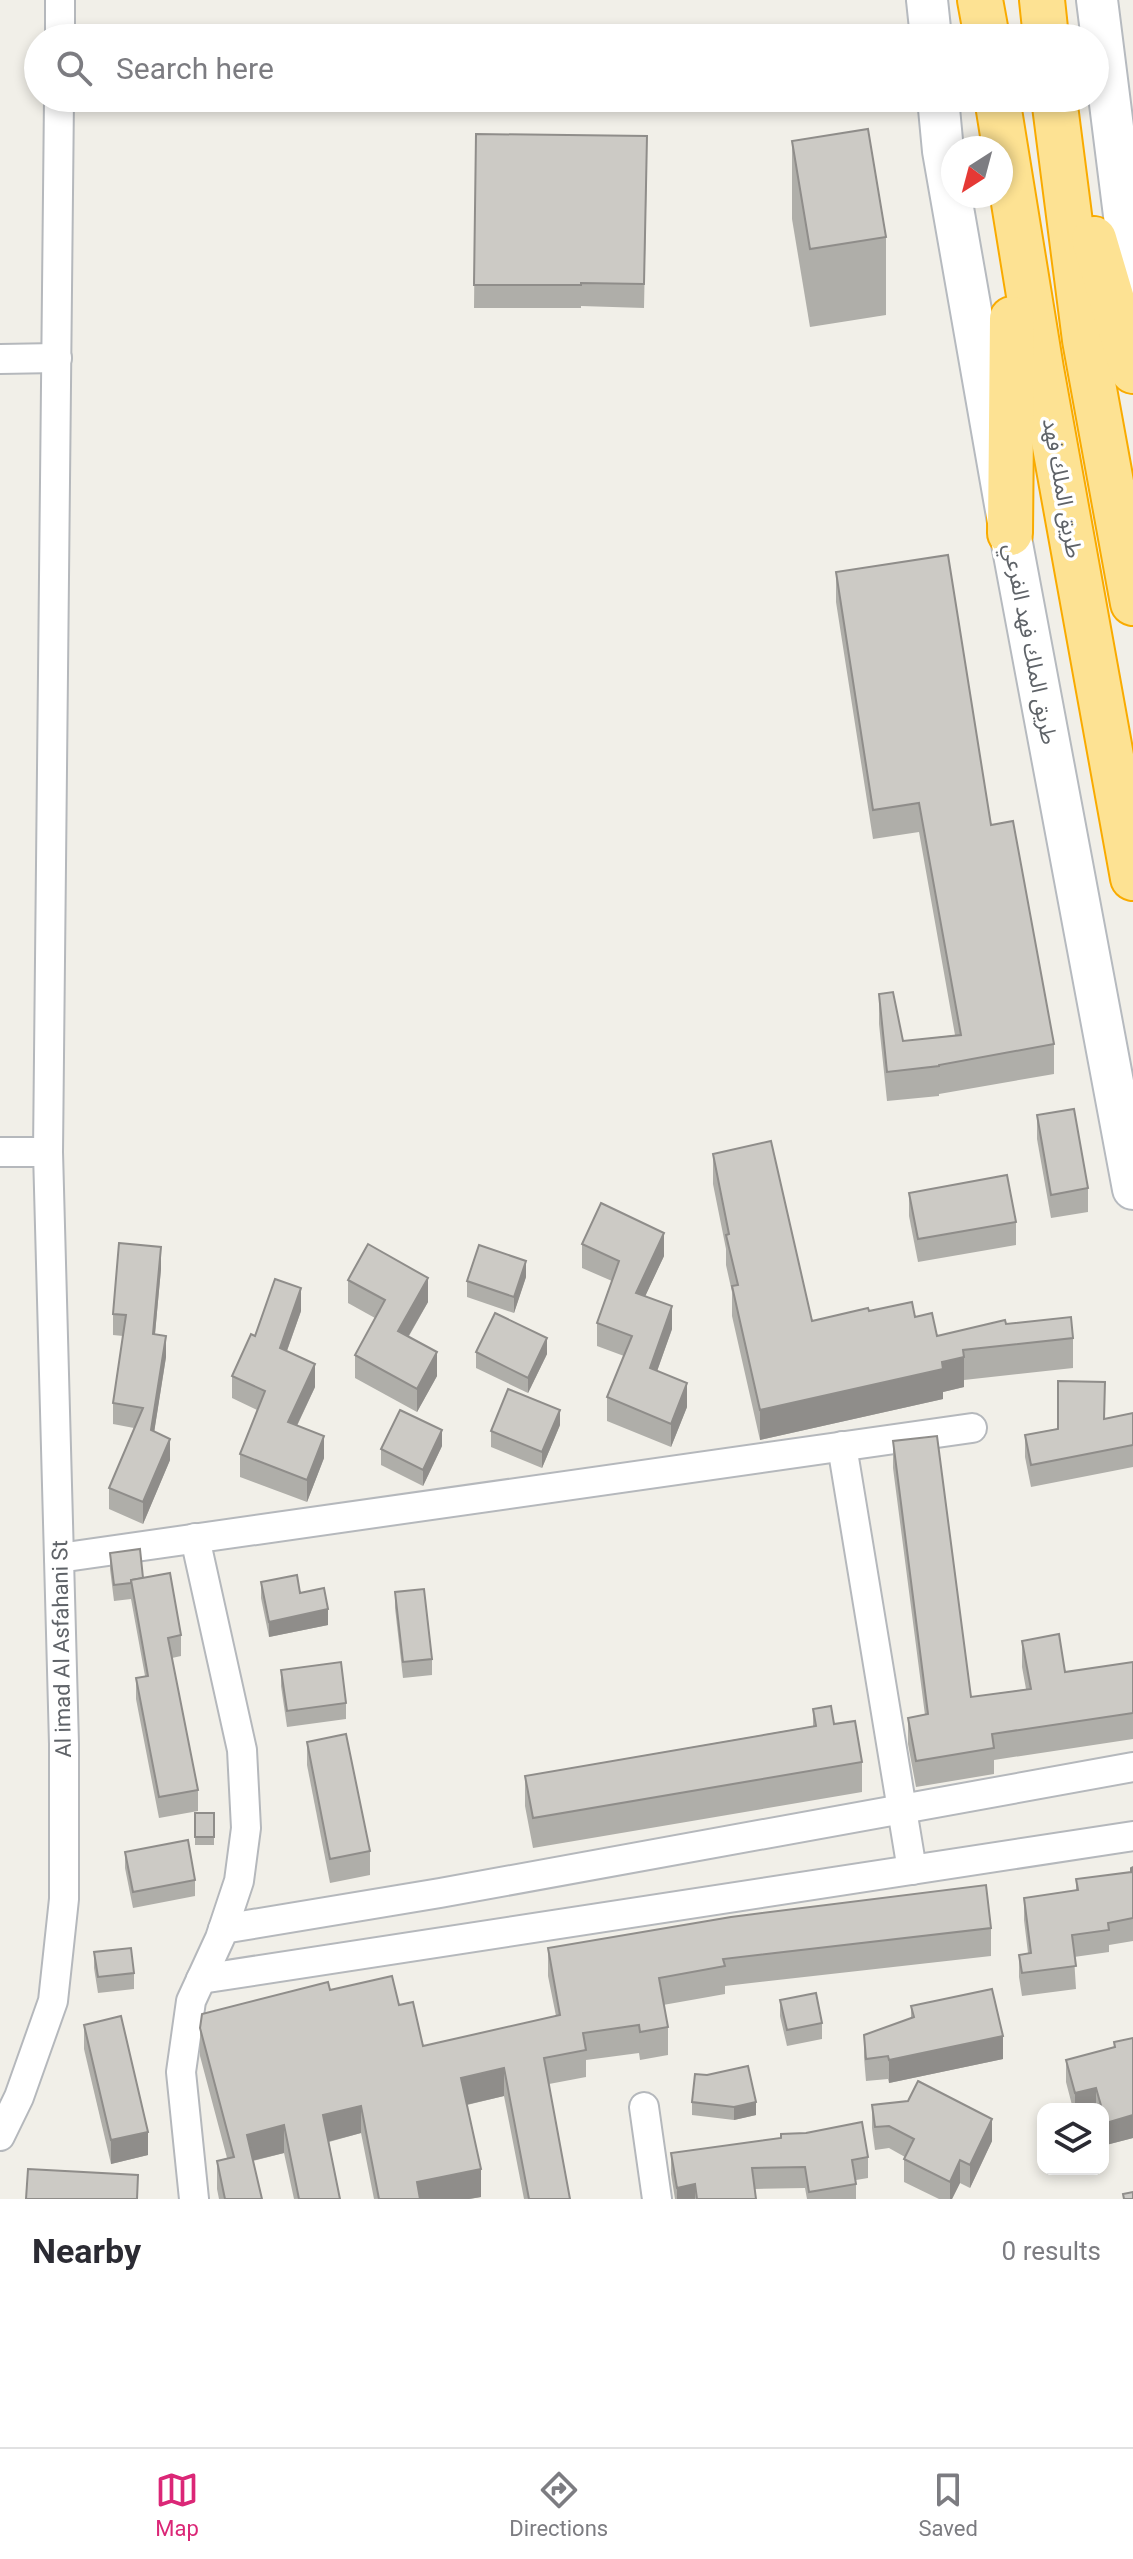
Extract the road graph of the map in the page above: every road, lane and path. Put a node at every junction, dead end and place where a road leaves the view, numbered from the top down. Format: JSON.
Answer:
{"nodes":[{"id":1,"x":60,"y":0,"type":"edge"},
{"id":2,"x":927,"y":0,"type":"edge"},
{"id":3,"x":980,"y":0,"type":"edge"},
{"id":4,"x":1042,"y":0,"type":"edge"},
{"id":5,"x":1097,"y":0,"type":"edge"},
{"id":6,"x":60,"y":24,"type":"edge"},
{"id":7,"x":930,"y":24,"type":"edge"},
{"id":8,"x":984,"y":24,"type":"edge"},
{"id":9,"x":1045,"y":24,"type":"edge"},
{"id":10,"x":1100,"y":24,"type":"edge"},
{"id":11,"x":1109,"y":96,"type":"edge"},
{"id":12,"x":59,"y":112,"type":"edge"},
{"id":13,"x":939,"y":112,"type":"edge"},
{"id":14,"x":999,"y":112,"type":"edge"},
{"id":15,"x":1057,"y":112,"type":"edge"},
{"id":16,"x":1059,"y":112,"type":"edge"},
{"id":17,"x":1003,"y":136,"type":"edge"},
{"id":18,"x":1013,"y":199,"type":"edge"},
{"id":19,"x":1012,"y":208,"type":"edge"},
{"id":20,"x":1133,"y":287,"type":"edge"},
{"id":21,"x":57,"y":358,"type":"junction"},
{"id":22,"x":0,"y":359,"type":"edge"},
{"id":23,"x":1133,"y":371,"type":"edge"},
{"id":24,"x":1010,"y":533,"type":"junction"},
{"id":25,"x":1133,"y":603,"type":"edge"},
{"id":26,"x":1133,"y":878,"type":"edge"},
{"id":27,"x":0,"y":1152,"type":"edge"},
{"id":28,"x":48,"y":1152,"type":"junction"},
{"id":29,"x":1133,"y":1189,"type":"edge"},
{"id":30,"x":972,"y":1428,"type":"dead end"},
{"id":31,"x":842,"y":1446,"type":"junction"},
{"id":32,"x":195,"y":1538,"type":"junction"},
{"id":33,"x":59,"y":1558,"type":"junction"},
{"id":34,"x":1133,"y":1767,"type":"edge"},
{"id":35,"x":902,"y":1810,"type":"junction"},
{"id":36,"x":1133,"y":1836,"type":"edge"},
{"id":37,"x":912,"y":1870,"type":"junction"},
{"id":38,"x":223,"y":1929,"type":"junction"},
{"id":39,"x":201,"y":1979,"type":"junction"},
{"id":40,"x":644,"y":2107,"type":"dead end"},
{"id":41,"x":0,"y":2136,"type":"edge"},
{"id":42,"x":194,"y":2199,"type":"edge"},
{"id":43,"x":657,"y":2199,"type":"edge"}],
"edges":[{"from":1,"to":6,"type":"street"},
{"from":2,"to":7,"type":"main road"},
{"from":3,"to":8,"type":"highway"},
{"from":4,"to":9,"type":"highway"},
{"from":5,"to":10,"type":"main road"},
{"from":11,"to":20,"type":"main road"},
{"from":12,"to":21,"type":"street","name":"Al imad Al Asfahani St"},
{"from":13,"to":24,"type":"main road","name":"طريق الملك فهد الفرعي"},
{"from":14,"to":17,"type":"highway","name":"طريق الملك فهد"},
{"from":15,"to":25,"type":"highway"},
{"from":16,"to":23,"type":"highway"},
{"from":18,"to":26,"type":"highway","name":"طريق الملك فهد"},
{"from":19,"to":24,"type":"highway"},
{"from":21,"to":22,"type":"street"},
{"from":21,"to":28,"type":"street","name":"Al imad Al Asfahani St"},
{"from":24,"to":29,"type":"main road","name":"طريق الملك فهد الفرعي"},
{"from":27,"to":28,"type":"street"},
{"from":28,"to":33,"type":"street","name":"Al imad Al Asfahani St"},
{"from":30,"to":31,"type":"street"},
{"from":31,"to":32,"type":"street"},
{"from":31,"to":35,"type":"street"},
{"from":32,"to":33,"type":"street"},
{"from":32,"to":38,"type":"street"},
{"from":33,"to":41,"type":"street","name":"Al imad Al Asfahani St"},
{"from":34,"to":35,"type":"street"},
{"from":35,"to":37,"type":"street"},
{"from":35,"to":38,"type":"street"},
{"from":36,"to":37,"type":"street"},
{"from":37,"to":39,"type":"street"},
{"from":38,"to":39,"type":"street"},
{"from":39,"to":42,"type":"street"},
{"from":40,"to":43,"type":"street"}]}
